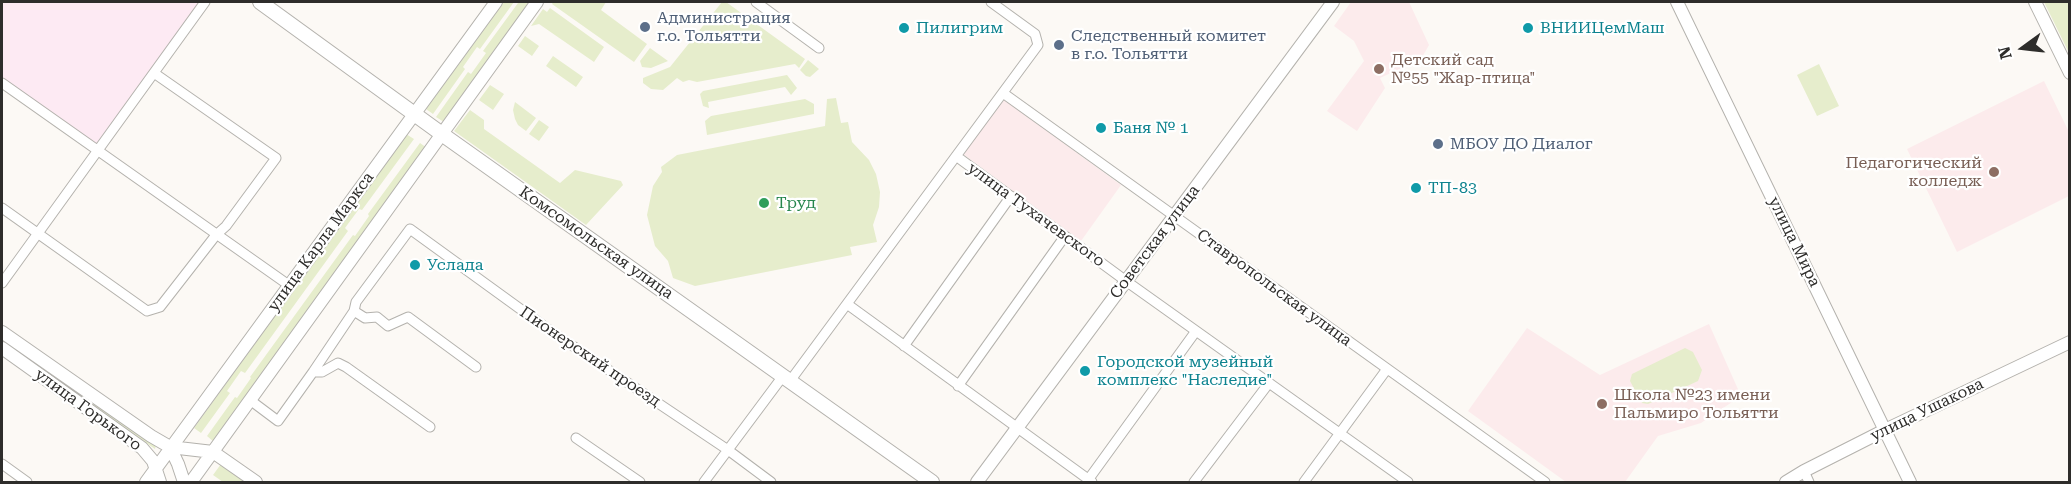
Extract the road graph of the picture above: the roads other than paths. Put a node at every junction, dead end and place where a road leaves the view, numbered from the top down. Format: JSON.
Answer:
{"nodes":[{"id":1,"x":205,"y":2,"type":"edge"},
{"id":2,"x":260,"y":2,"type":"edge"},
{"id":3,"x":496,"y":2,"type":"edge"},
{"id":4,"x":537,"y":2,"type":"edge"},
{"id":5,"x":756,"y":2,"type":"edge"},
{"id":6,"x":991,"y":2,"type":"edge"},
{"id":7,"x":1333,"y":2,"type":"edge"},
{"id":8,"x":1677,"y":2,"type":"edge"},
{"id":9,"x":2035,"y":2,"type":"edge"},
{"id":10,"x":819,"y":48,"type":"dead end"},
{"id":11,"x":154,"y":72,"type":"junction"},
{"id":12,"x":2070,"y":73,"type":"edge"},
{"id":13,"x":2,"y":82,"type":"edge"},
{"id":14,"x":1003,"y":93,"type":"junction"},
{"id":15,"x":415,"y":114,"type":"junction"},
{"id":16,"x":442,"y":134,"type":"junction"},
{"id":17,"x":97,"y":151,"type":"junction"},
{"id":18,"x":956,"y":156,"type":"junction"},
{"id":19,"x":1011,"y":196,"type":"junction"},
{"id":20,"x":2,"y":208,"type":"edge"},
{"id":21,"x":1174,"y":217,"type":"junction"},
{"id":22,"x":37,"y":234,"type":"junction"},
{"id":23,"x":216,"y":235,"type":"junction"},
{"id":24,"x":1065,"y":236,"type":"junction"},
{"id":25,"x":1126,"y":281,"type":"junction"},
{"id":26,"x":2,"y":283,"type":"edge"},
{"id":27,"x":290,"y":286,"type":"junction"},
{"id":28,"x":847,"y":304,"type":"junction"},
{"id":29,"x":354,"y":311,"type":"junction"},
{"id":30,"x":1196,"y":331,"type":"junction"},
{"id":31,"x":2,"y":332,"type":"edge"},
{"id":32,"x":2070,"y":342,"type":"edge"},
{"id":33,"x":904,"y":346,"type":"junction"},
{"id":34,"x":2,"y":348,"type":"edge"},
{"id":35,"x":476,"y":367,"type":"dead end"},
{"id":36,"x":1387,"y":369,"type":"junction"},
{"id":37,"x":313,"y":372,"type":"junction"},
{"id":38,"x":786,"y":378,"type":"junction"},
{"id":39,"x":1269,"y":383,"type":"junction"},
{"id":40,"x":958,"y":386,"type":"junction"},
{"id":41,"x":250,"y":400,"type":"junction"},
{"id":42,"x":430,"y":427,"type":"dead end"},
{"id":43,"x":1016,"y":429,"type":"junction"},
{"id":44,"x":1885,"y":430,"type":"junction"},
{"id":45,"x":1340,"y":434,"type":"junction"},
{"id":46,"x":576,"y":438,"type":"dead end"},
{"id":47,"x":170,"y":447,"type":"junction"},
{"id":48,"x":728,"y":450,"type":"junction"},
{"id":49,"x":213,"y":452,"type":"junction"},
{"id":50,"x":2,"y":464,"type":"edge"},
{"id":51,"x":156,"y":467,"type":"junction"},
{"id":52,"x":1806,"y":477,"type":"edge"},
{"id":53,"x":1090,"y":481,"type":"edge"},
{"id":54,"x":1405,"y":482,"type":"edge"},
{"id":55,"x":27,"y":483,"type":"edge"},
{"id":56,"x":146,"y":483,"type":"edge"},
{"id":57,"x":160,"y":483,"type":"edge"},
{"id":58,"x":184,"y":483,"type":"edge"},
{"id":59,"x":191,"y":483,"type":"edge"},
{"id":60,"x":256,"y":483,"type":"edge"},
{"id":61,"x":640,"y":483,"type":"edge"},
{"id":62,"x":704,"y":483,"type":"edge"},
{"id":63,"x":771,"y":483,"type":"edge"},
{"id":64,"x":932,"y":483,"type":"edge"},
{"id":65,"x":977,"y":483,"type":"edge"},
{"id":66,"x":1194,"y":483,"type":"edge"},
{"id":67,"x":1304,"y":483,"type":"edge"},
{"id":68,"x":1545,"y":483,"type":"edge"},
{"id":69,"x":1786,"y":483,"type":"edge"},
{"id":70,"x":1910,"y":483,"type":"edge"}],
"edges":[{"from":1,"to":11,"type":"street"},
{"from":2,"to":15,"type":"main road","name":"Комсомольская улица"},
{"from":3,"to":15,"type":"main road","name":"улица Карла Маркса"},
{"from":4,"to":16,"type":"main road"},
{"from":5,"to":10,"type":"street"},
{"from":6,"to":14,"type":"street"},
{"from":7,"to":21,"type":"main road","name":"Советская улица"},
{"from":8,"to":44,"type":"main road","name":"улица Мира"},
{"from":9,"to":12,"type":"main road"},
{"from":11,"to":17,"type":"street"},
{"from":11,"to":23,"type":"street"},
{"from":13,"to":17,"type":"street"},
{"from":14,"to":18,"type":"street"},
{"from":14,"to":21,"type":"street","name":"Ставропольская улица"},
{"from":15,"to":16,"type":"main road","name":"Комсомольская улица"},
{"from":15,"to":27,"type":"main road","name":"улица Карла Маркса"},
{"from":16,"to":38,"type":"main road","name":"Комсомольская улица"},
{"from":16,"to":41,"type":"main road"},
{"from":17,"to":22,"type":"street"},
{"from":17,"to":23,"type":"street"},
{"from":18,"to":19,"type":"street","name":"улица Тухачевского"},
{"from":18,"to":28,"type":"street"},
{"from":19,"to":24,"type":"street","name":"улица Тухачевского"},
{"from":19,"to":33,"type":"street"},
{"from":20,"to":22,"type":"street"},
{"from":21,"to":25,"type":"main road","name":"Советская улица"},
{"from":21,"to":36,"type":"street","name":"Ставропольская улица"},
{"from":22,"to":23,"type":"street"},
{"from":22,"to":26,"type":"street"},
{"from":23,"to":27,"type":"street"},
{"from":24,"to":25,"type":"street","name":"улица Тухачевского"},
{"from":24,"to":40,"type":"street"},
{"from":25,"to":30,"type":"street","name":"улица Тухачевского"},
{"from":25,"to":43,"type":"main road","name":"Советская улица"},
{"from":27,"to":47,"type":"main road","name":"улица Карла Маркса"},
{"from":28,"to":33,"type":"street"},
{"from":28,"to":38,"type":"street"},
{"from":29,"to":35,"type":"street"},
{"from":29,"to":37,"type":"street"},
{"from":29,"to":48,"type":"street","name":"Пионерский проезд"},
{"from":30,"to":39,"type":"street","name":"улица Тухачевского"},
{"from":30,"to":53,"type":"street"},
{"from":31,"to":47,"type":"main road","name":"улица Горького"},
{"from":32,"to":44,"type":"main road","name":"улица Ушакова"},
{"from":33,"to":40,"type":"street"},
{"from":34,"to":51,"type":"main road","name":"улица Горького"},
{"from":36,"to":45,"type":"street"},
{"from":36,"to":68,"type":"street","name":"Ставропольская улица"},
{"from":37,"to":41,"type":"street"},
{"from":37,"to":42,"type":"street"},
{"from":38,"to":48,"type":"street"},
{"from":38,"to":64,"type":"main road","name":"Комсомольская улица"},
{"from":39,"to":45,"type":"street","name":"улица Тухачевского"},
{"from":39,"to":66,"type":"street"},
{"from":40,"to":43,"type":"street"},
{"from":41,"to":49,"type":"main road"},
{"from":43,"to":53,"type":"street"},
{"from":43,"to":65,"type":"main road","name":"Советская улица"},
{"from":44,"to":52,"type":"main road","name":"улица Ушакова"},
{"from":44,"to":70,"type":"main road","name":"улица Мира"},
{"from":45,"to":54,"type":"street","name":"улица Тухачевского"},
{"from":45,"to":67,"type":"street"},
{"from":46,"to":61,"type":"street"},
{"from":47,"to":49,"type":"main road","name":"улица Горького"},
{"from":47,"to":51,"type":"main road","name":"улица Карла Маркса"},
{"from":47,"to":58,"type":"main road"},
{"from":48,"to":62,"type":"street"},
{"from":48,"to":63,"type":"street","name":"Пионерский проезд"},
{"from":49,"to":59,"type":"main road"},
{"from":49,"to":60,"type":"main road","name":"улица Горького"},
{"from":50,"to":55,"type":"street"},
{"from":51,"to":56,"type":"main road","name":"улица Карла Маркса"},
{"from":51,"to":57,"type":"main road","name":"улица Горького"},
{"from":52,"to":69,"type":"main road","name":"улица Ушакова"}]}
